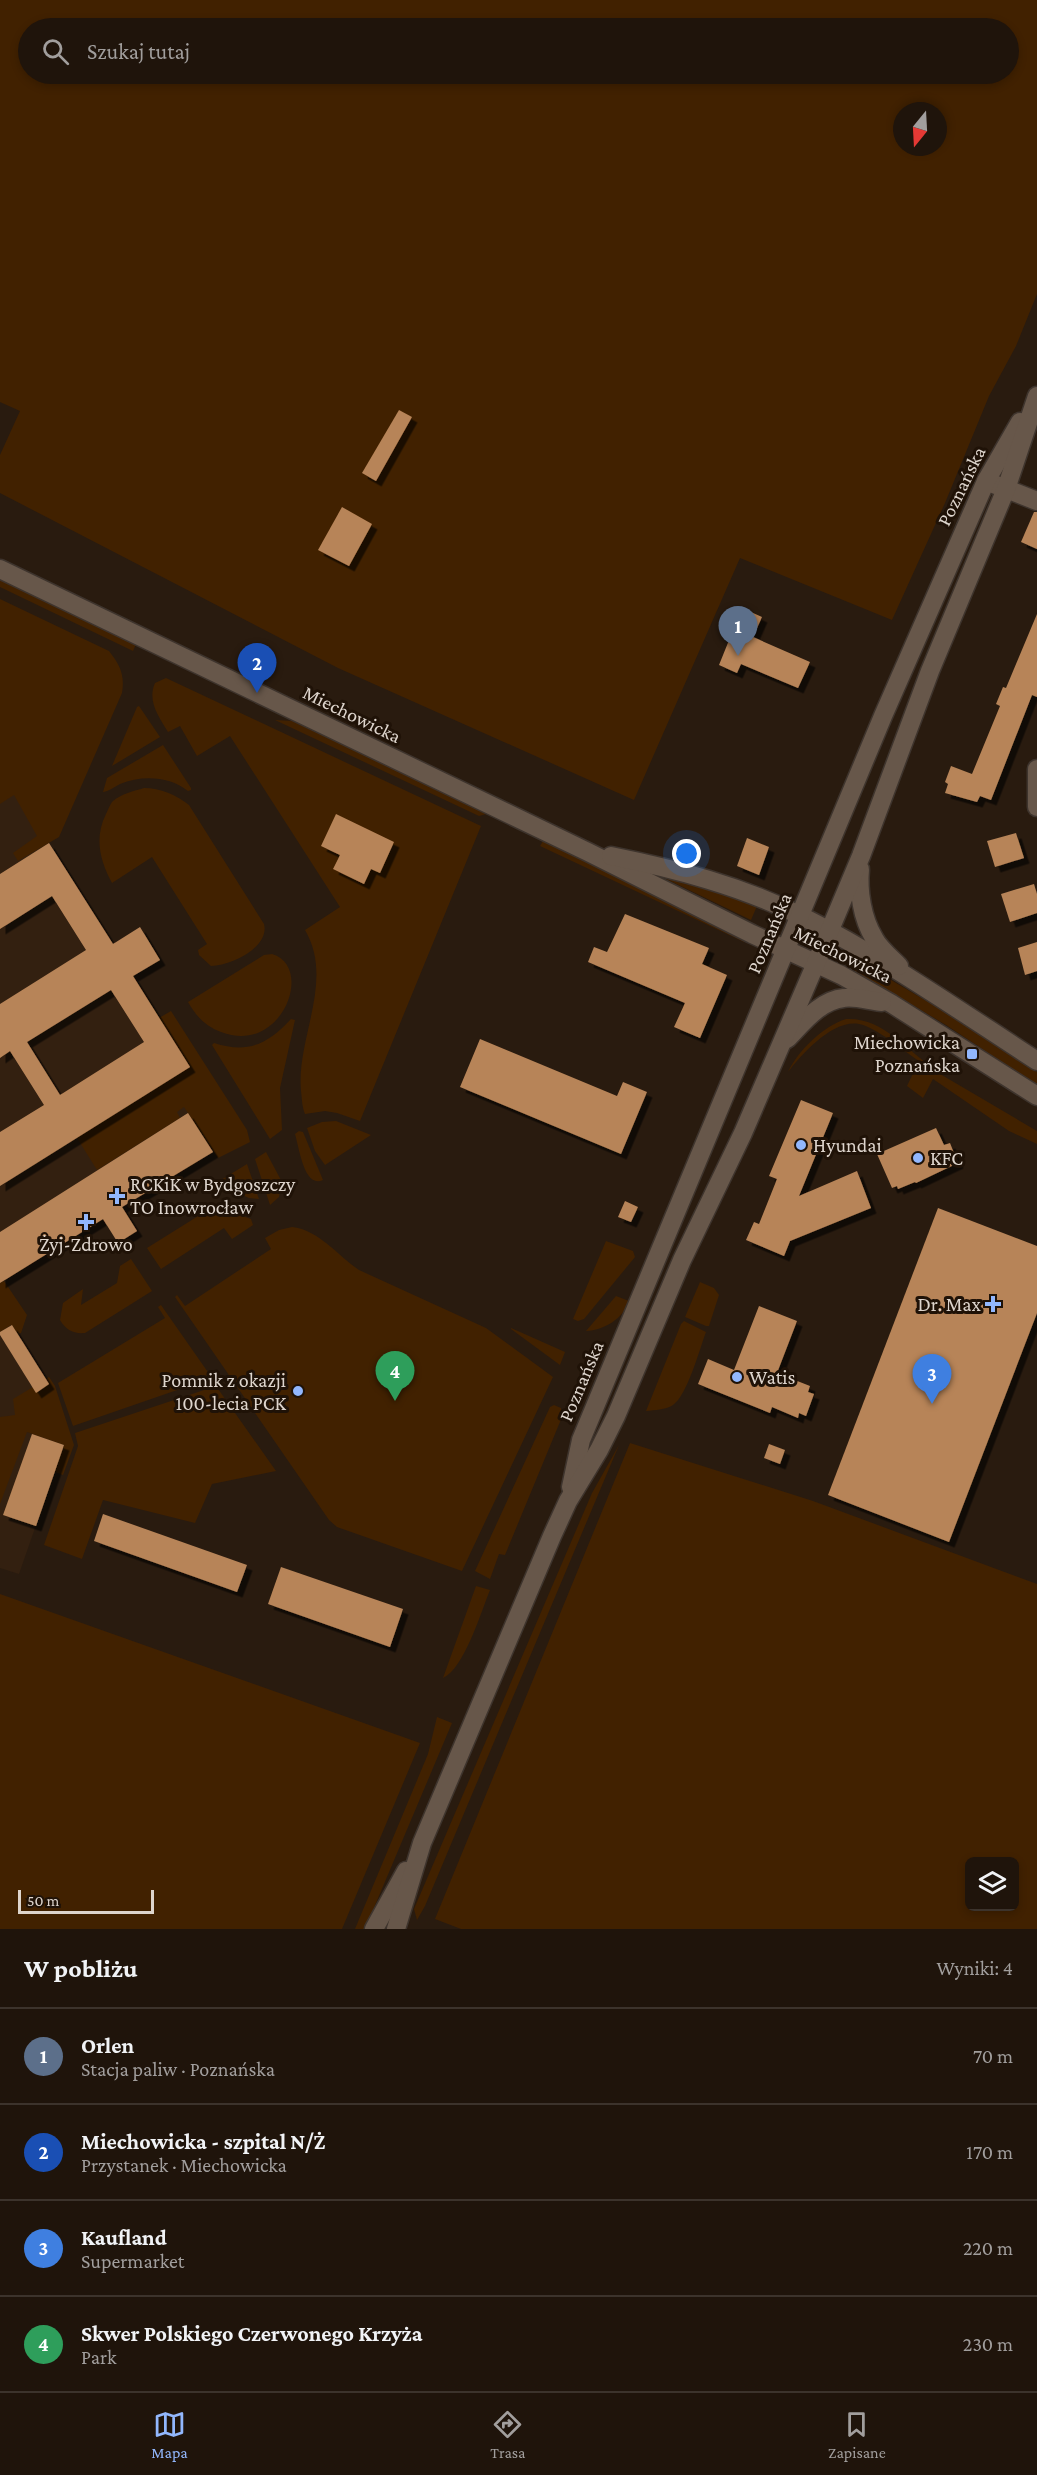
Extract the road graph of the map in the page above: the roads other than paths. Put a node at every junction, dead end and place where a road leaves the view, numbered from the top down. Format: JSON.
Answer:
{"nodes":[{"id":1,"x":1037,"y":395,"type":"edge"},
{"id":2,"x":986,"y":481,"type":"junction"},
{"id":3,"x":1006,"y":489,"type":"junction"},
{"id":4,"x":1037,"y":501,"type":"edge"},
{"id":5,"x":0,"y":569,"type":"edge"},
{"id":6,"x":1037,"y":769,"type":"edge"},
{"id":7,"x":1037,"y":807,"type":"edge"},
{"id":8,"x":588,"y":852,"type":"junction"},
{"id":9,"x":861,"y":856,"type":"junction"},
{"id":10,"x":801,"y":916,"type":"junction"},
{"id":11,"x":828,"y":932,"type":"junction"},
{"id":12,"x":786,"y":951,"type":"junction"},
{"id":13,"x":816,"y":963,"type":"junction"},
{"id":14,"x":923,"y":988,"type":"junction"},
{"id":15,"x":892,"y":1004,"type":"junction"},
{"id":16,"x":781,"y":1045,"type":"junction"},
{"id":17,"x":1037,"y":1061,"type":"edge"},
{"id":18,"x":1037,"y":1096,"type":"edge"},
{"id":19,"x":568,"y":1501,"type":"junction"},
{"id":20,"x":422,"y":1844,"type":"junction"},
{"id":21,"x":374,"y":1929,"type":"edge"},
{"id":22,"x":396,"y":1929,"type":"edge"}],
"edges":[{"from":1,"to":2,"type":"main road","name":"Poznańska"},
{"from":1,"to":3,"type":"main road","name":"Poznańska"},
{"from":2,"to":3,"type":"main road"},
{"from":2,"to":10,"type":"main road","name":"Poznańska"},
{"from":3,"to":4,"type":"main road"},
{"from":3,"to":9,"type":"main road","name":"Poznańska"},
{"from":5,"to":8,"type":"main road","name":"Miechowicka"},
{"from":6,"to":7,"type":"main road"},
{"from":8,"to":10,"type":"main road","name":"Miechowicka"},
{"from":8,"to":12,"type":"main road","name":"Miechowicka"},
{"from":9,"to":11,"type":"main road","name":"Poznańska"},
{"from":9,"to":14,"type":"main road"},
{"from":10,"to":11,"type":"main road","name":"Miechowicka"},
{"from":10,"to":12,"type":"main road","name":"Poznańska"},
{"from":11,"to":13,"type":"main road","name":"Poznańska"},
{"from":11,"to":14,"type":"main road","name":"Miechowicka"},
{"from":12,"to":13,"type":"main road","name":"Miechowicka"},
{"from":12,"to":19,"type":"main road","name":"Poznańska"},
{"from":13,"to":15,"type":"main road","name":"Miechowicka"},
{"from":13,"to":16,"type":"main road","name":"Poznańska"},
{"from":14,"to":17,"type":"main road","name":"Miechowicka"},
{"from":15,"to":16,"type":"main road"},
{"from":15,"to":18,"type":"main road","name":"Miechowicka"},
{"from":16,"to":19,"type":"main road","name":"Poznańska"},
{"from":19,"to":20,"type":"main road","name":"Poznańska"},
{"from":20,"to":21,"type":"main road","name":"Poznańska"},
{"from":20,"to":22,"type":"main road","name":"Poznańska"}]}
